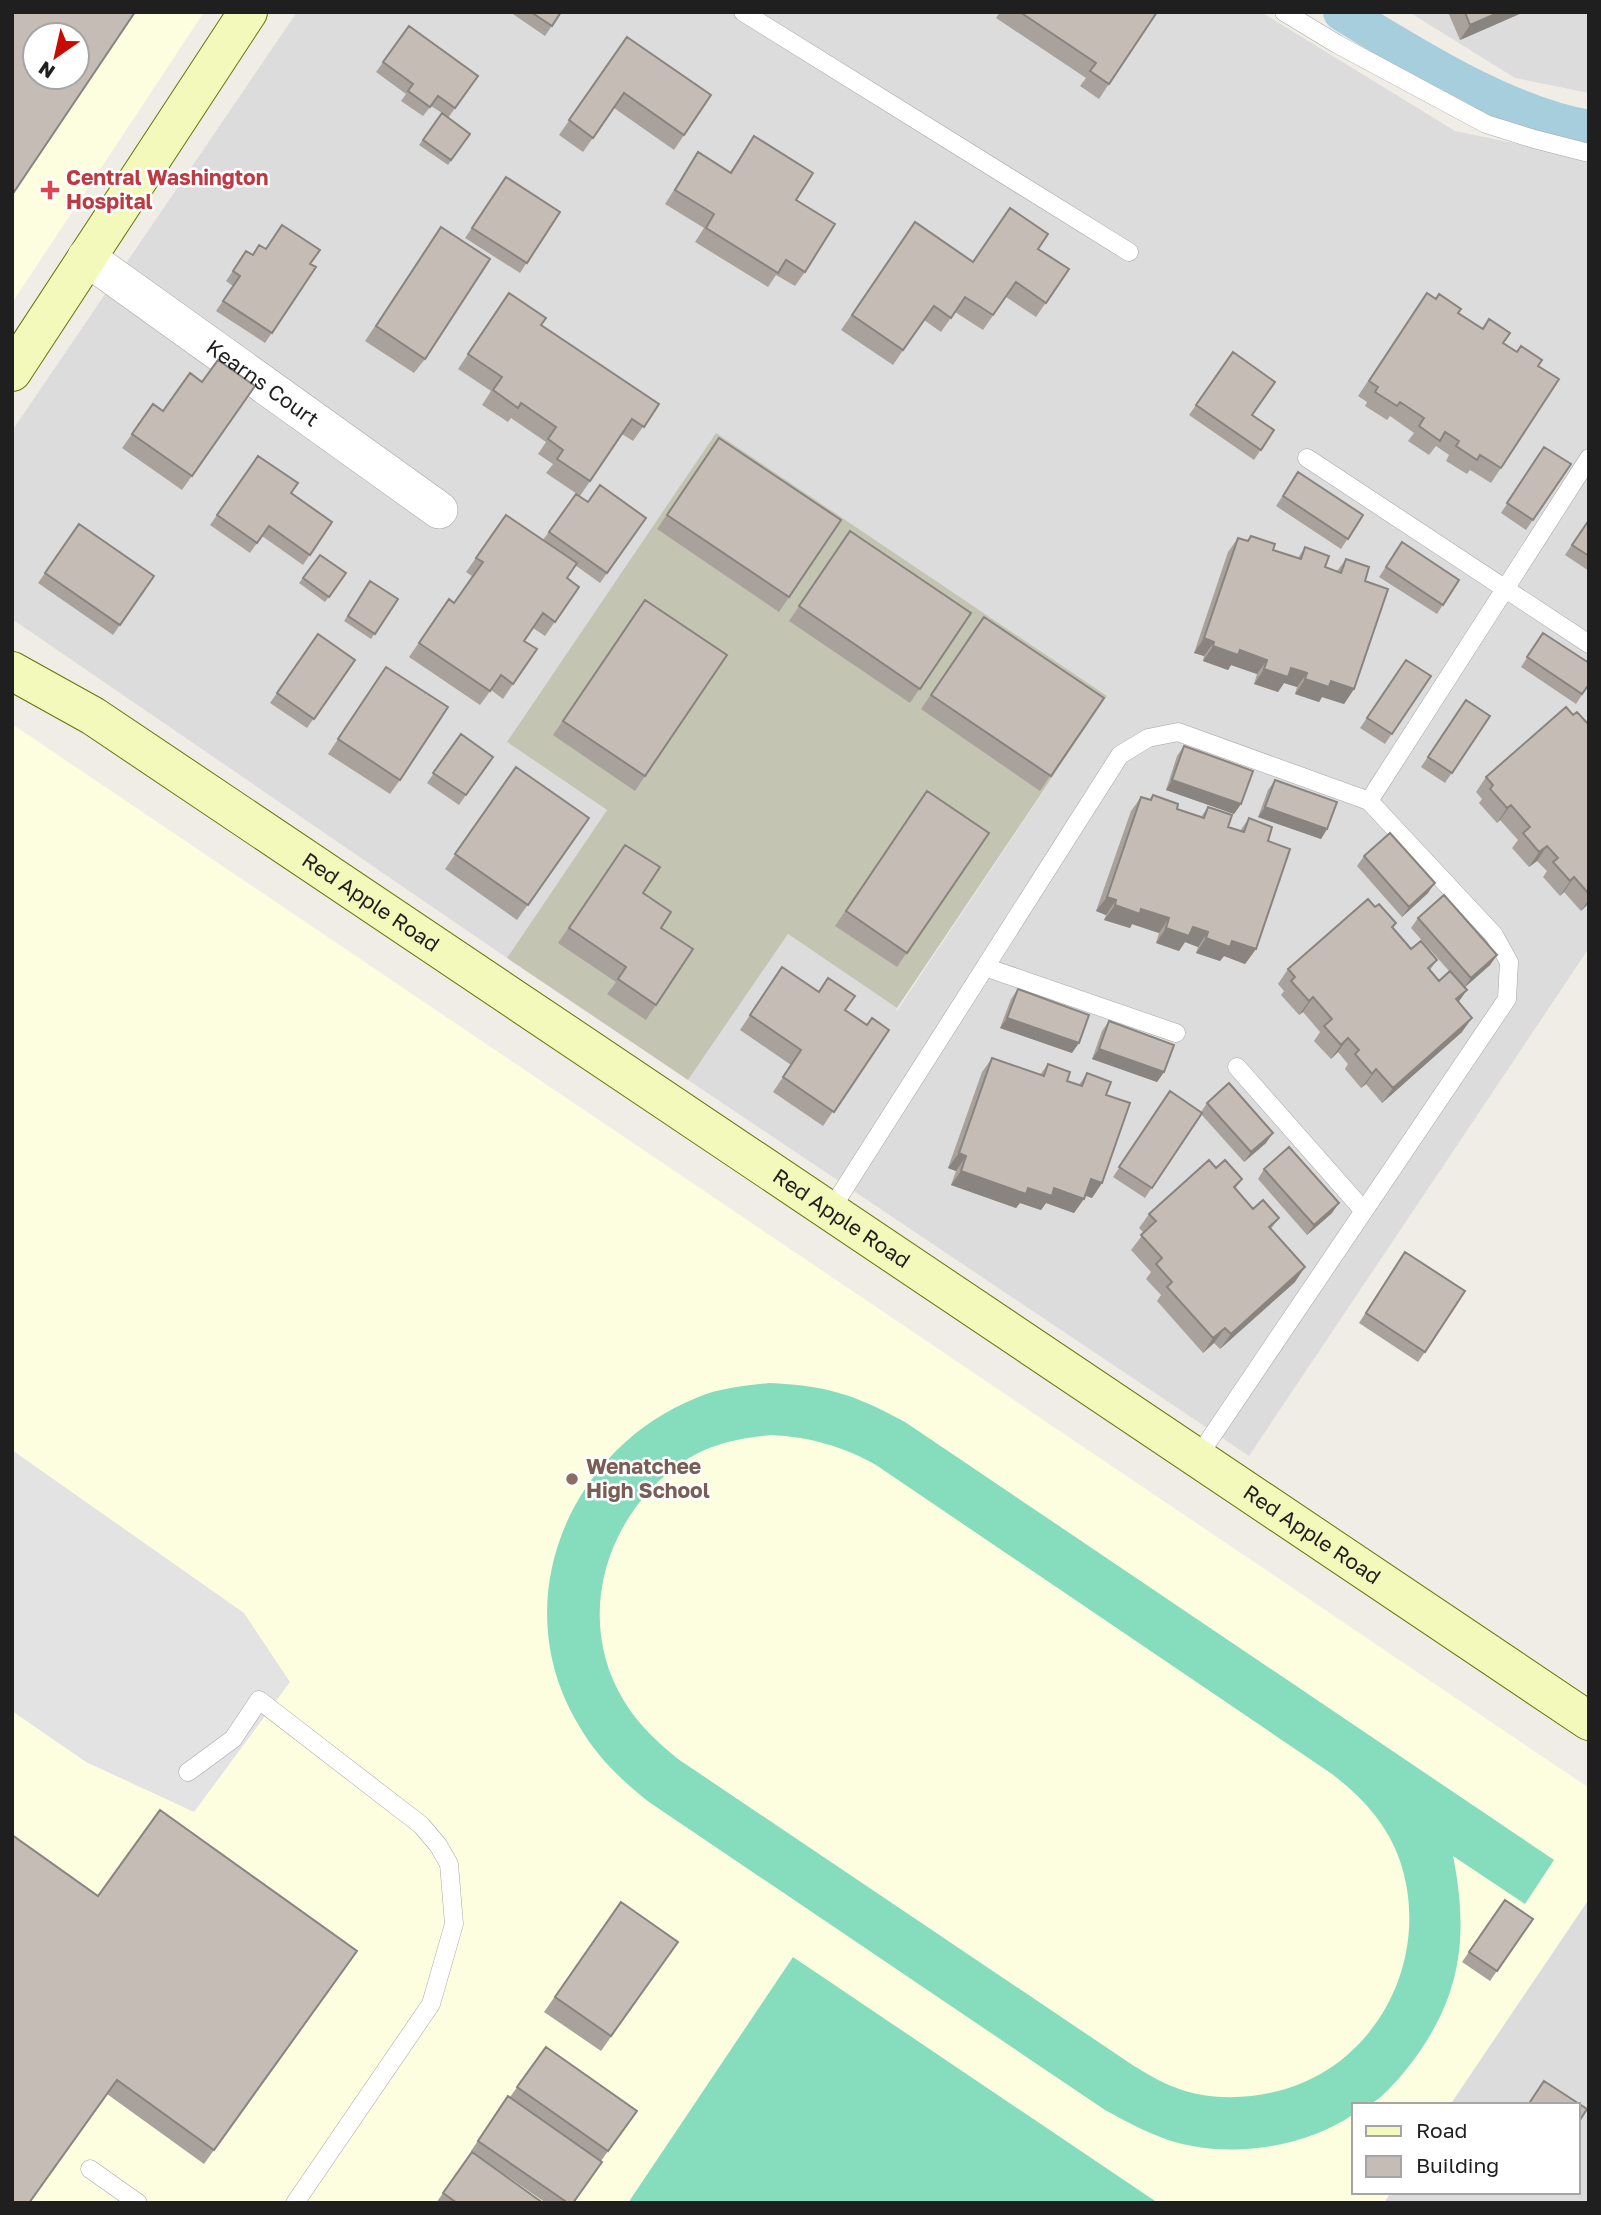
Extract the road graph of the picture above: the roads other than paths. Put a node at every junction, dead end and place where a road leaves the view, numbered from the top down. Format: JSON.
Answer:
{"nodes":[{"id":1,"x":247,"y":12,"type":"edge"},
{"id":2,"x":743,"y":12,"type":"edge"},
{"id":3,"x":1284,"y":12,"type":"edge"},
{"id":4,"x":1589,"y":153,"type":"edge"},
{"id":5,"x":1129,"y":252,"type":"dead end"},
{"id":6,"x":86,"y":257,"type":"junction"},
{"id":7,"x":12,"y":372,"type":"edge"},
{"id":8,"x":1307,"y":458,"type":"dead end"},
{"id":9,"x":1589,"y":458,"type":"edge"},
{"id":10,"x":439,"y":510,"type":"dead end"},
{"id":11,"x":1505,"y":589,"type":"junction"},
{"id":12,"x":1589,"y":644,"type":"edge"},
{"id":13,"x":12,"y":648,"type":"edge"},
{"id":14,"x":12,"y":671,"type":"edge"},
{"id":15,"x":93,"y":716,"type":"junction"},
{"id":16,"x":1369,"y":800,"type":"junction"},
{"id":17,"x":985,"y":967,"type":"junction"},
{"id":18,"x":1176,"y":1033,"type":"dead end"},
{"id":19,"x":1237,"y":1068,"type":"dead end"},
{"id":20,"x":830,"y":1211,"type":"junction"},
{"id":21,"x":1364,"y":1211,"type":"junction"},
{"id":22,"x":1197,"y":1458,"type":"junction"},
{"id":23,"x":1589,"y":1721,"type":"edge"},
{"id":24,"x":188,"y":1772,"type":"dead end"},
{"id":25,"x":90,"y":2169,"type":"dead end"},
{"id":26,"x":138,"y":2203,"type":"edge"},
{"id":27,"x":295,"y":2203,"type":"edge"}],
"edges":[{"from":1,"to":6,"type":"street"},
{"from":2,"to":5,"type":"lane"},
{"from":3,"to":4,"type":"lane"},
{"from":6,"to":7,"type":"street"},
{"from":6,"to":10,"type":"street","name":"Kearns Court"},
{"from":8,"to":11,"type":"lane"},
{"from":9,"to":11,"type":"lane"},
{"from":11,"to":12,"type":"lane"},
{"from":11,"to":16,"type":"lane"},
{"from":13,"to":15,"type":"street","name":"Red Apple Road"},
{"from":14,"to":15,"type":"street","name":"Red Apple Road"},
{"from":15,"to":20,"type":"street","name":"Red Apple Road"},
{"from":16,"to":17,"type":"lane"},
{"from":16,"to":21,"type":"lane"},
{"from":17,"to":18,"type":"lane"},
{"from":17,"to":20,"type":"lane"},
{"from":19,"to":21,"type":"lane"},
{"from":20,"to":22,"type":"street","name":"Red Apple Road"},
{"from":21,"to":22,"type":"lane"},
{"from":22,"to":23,"type":"street","name":"Red Apple Road"},
{"from":24,"to":27,"type":"lane"},
{"from":25,"to":26,"type":"lane"}]}
